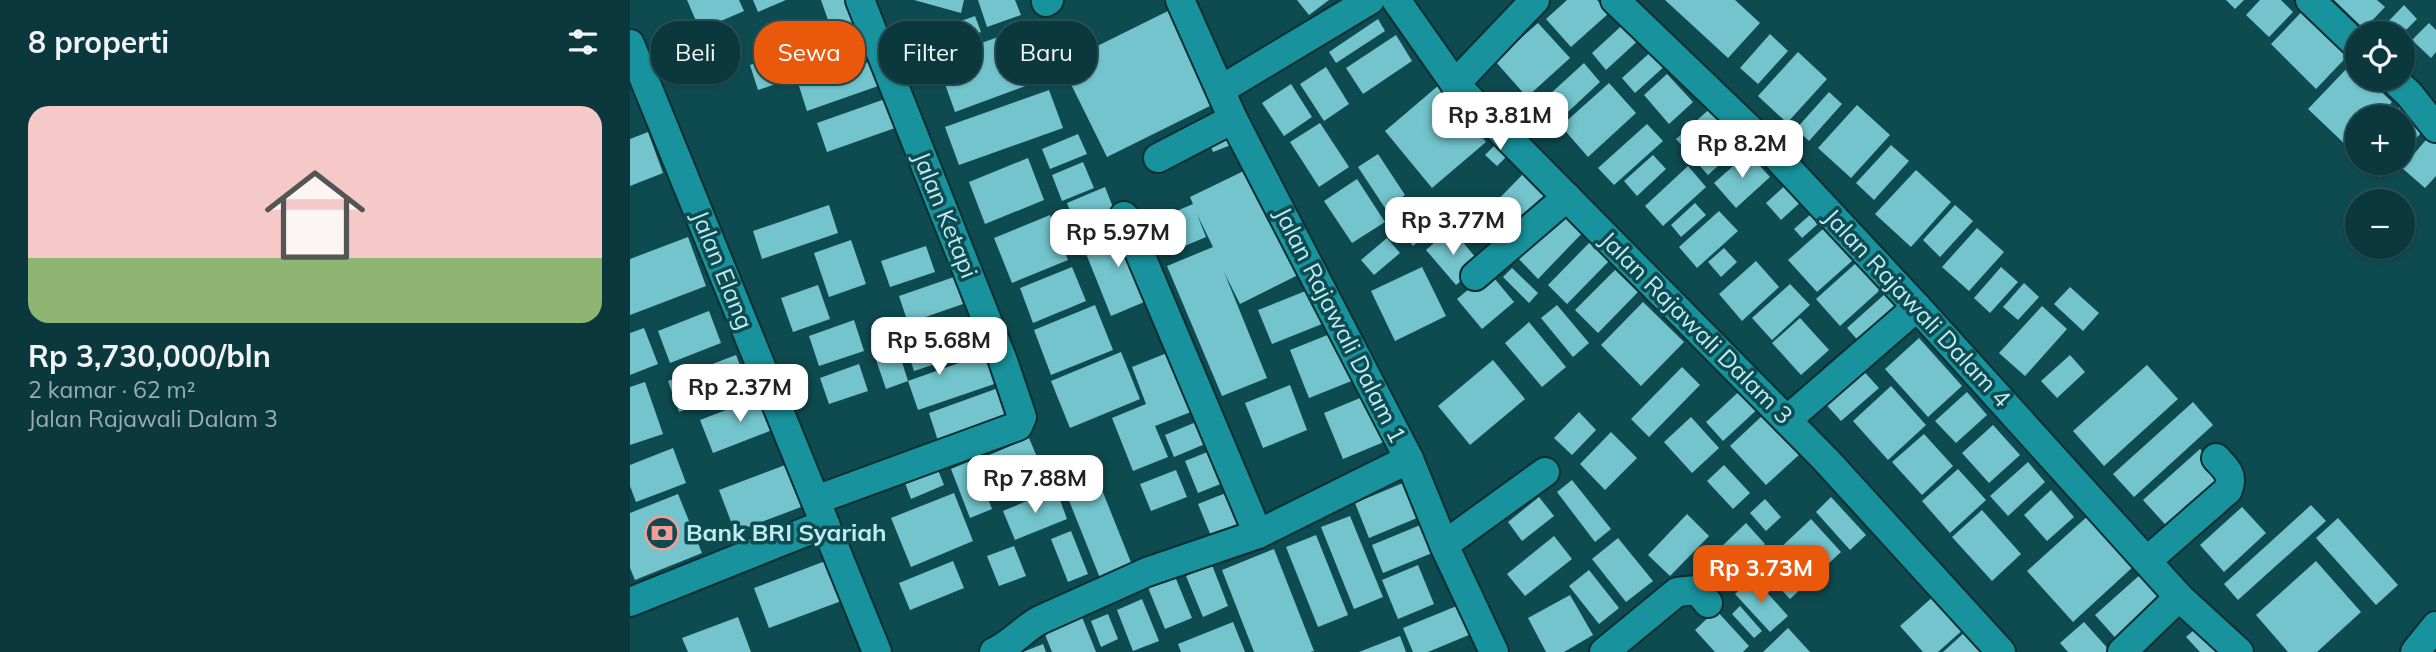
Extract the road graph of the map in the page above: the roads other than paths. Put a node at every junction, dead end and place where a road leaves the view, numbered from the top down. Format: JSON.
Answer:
{"nodes":[{"id":1,"x":860,"y":0,"type":"edge"},
{"id":2,"x":1180,"y":0,"type":"edge"},
{"id":3,"x":1370,"y":0,"type":"edge"},
{"id":4,"x":1396,"y":0,"type":"edge"},
{"id":5,"x":1535,"y":0,"type":"edge"},
{"id":6,"x":1615,"y":0,"type":"edge"},
{"id":7,"x":2310,"y":0,"type":"edge"},
{"id":8,"x":2345,"y":34,"type":"edge"},
{"id":9,"x":630,"y":44,"type":"edge"},
{"id":10,"x":1455,"y":84,"type":"junction"},
{"id":11,"x":1222,"y":89,"type":"junction"},
{"id":12,"x":2406,"y":91,"type":"edge"},
{"id":13,"x":1233,"y":119,"type":"junction"},
{"id":14,"x":2436,"y":128,"type":"edge"},
{"id":15,"x":1157,"y":158,"type":"dead end"},
{"id":16,"x":1567,"y":197,"type":"junction"},
{"id":17,"x":1124,"y":216,"type":"dead end"},
{"id":18,"x":1475,"y":276,"type":"dead end"},
{"id":19,"x":1917,"y":307,"type":"junction"},
{"id":20,"x":1787,"y":420,"type":"junction"},
{"id":21,"x":2216,"y":458,"type":"dead end"},
{"id":22,"x":1409,"y":459,"type":"junction"},
{"id":23,"x":1545,"y":472,"type":"dead end"},
{"id":24,"x":821,"y":512,"type":"junction"},
{"id":25,"x":1258,"y":534,"type":"junction"},
{"id":26,"x":1444,"y":545,"type":"junction"},
{"id":27,"x":2148,"y":560,"type":"junction"},
{"id":28,"x":2179,"y":597,"type":"junction"},
{"id":29,"x":630,"y":602,"type":"edge"},
{"id":30,"x":1707,"y":603,"type":"dead end"},
{"id":31,"x":2436,"y":626,"type":"edge"},
{"id":32,"x":877,"y":652,"type":"edge"},
{"id":33,"x":994,"y":652,"type":"edge"},
{"id":34,"x":1494,"y":652,"type":"edge"},
{"id":35,"x":1604,"y":652,"type":"edge"},
{"id":36,"x":2001,"y":652,"type":"edge"},
{"id":37,"x":2122,"y":652,"type":"edge"},
{"id":38,"x":2239,"y":652,"type":"edge"},
{"id":39,"x":2415,"y":652,"type":"edge"}],
"edges":[{"from":1,"to":24,"type":"street","name":"Jalan Ketapi"},
{"from":2,"to":11,"type":"street","name":"Jalan Rajawali Dalam 1"},
{"from":3,"to":11,"type":"street"},
{"from":4,"to":10,"type":"street","name":"Jalan Rajawali Dalam 3"},
{"from":5,"to":10,"type":"street"},
{"from":6,"to":19,"type":"street","name":"Jalan Rajawali Dalam 4"},
{"from":7,"to":8,"type":"street"},
{"from":9,"to":24,"type":"street","name":"Jalan Elang"},
{"from":10,"to":16,"type":"street","name":"Jalan Rajawali Dalam 3"},
{"from":11,"to":13,"type":"street","name":"Jalan Rajawali Dalam 1"},
{"from":12,"to":14,"type":"street"},
{"from":13,"to":15,"type":"street"},
{"from":13,"to":22,"type":"street","name":"Jalan Rajawali Dalam 1"},
{"from":16,"to":18,"type":"street"},
{"from":16,"to":20,"type":"street","name":"Jalan Rajawali Dalam 3"},
{"from":17,"to":25,"type":"street"},
{"from":19,"to":20,"type":"street"},
{"from":19,"to":27,"type":"street","name":"Jalan Rajawali Dalam 4"},
{"from":20,"to":36,"type":"street","name":"Jalan Rajawali Dalam 3"},
{"from":21,"to":27,"type":"street"},
{"from":22,"to":25,"type":"street"},
{"from":22,"to":26,"type":"street","name":"Jalan Rajawali Dalam 1"},
{"from":23,"to":26,"type":"street"},
{"from":24,"to":29,"type":"street","name":"Jalan Ketapi"},
{"from":24,"to":32,"type":"street","name":"Jalan Elang"},
{"from":25,"to":33,"type":"street"},
{"from":26,"to":34,"type":"street","name":"Jalan Rajawali Dalam 1"},
{"from":27,"to":28,"type":"street","name":"Jalan Rajawali Dalam 4"},
{"from":28,"to":37,"type":"street"},
{"from":28,"to":38,"type":"street","name":"Jalan Rajawali Dalam 4"},
{"from":30,"to":35,"type":"street"},
{"from":31,"to":39,"type":"street"}]}
